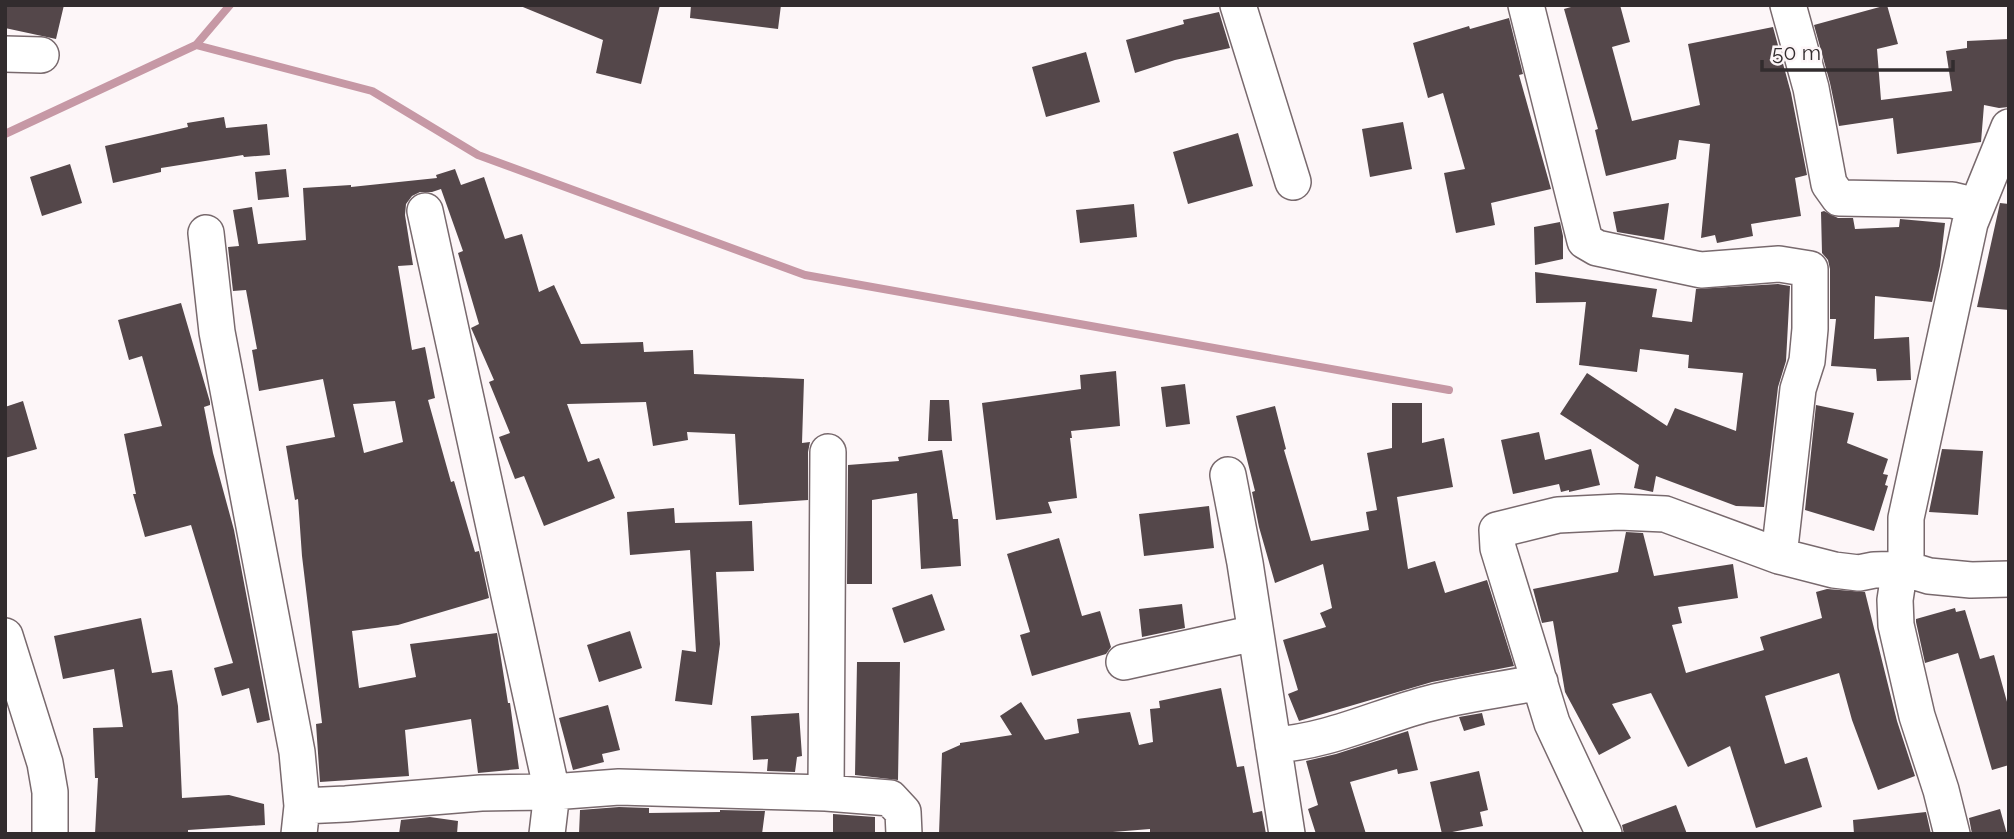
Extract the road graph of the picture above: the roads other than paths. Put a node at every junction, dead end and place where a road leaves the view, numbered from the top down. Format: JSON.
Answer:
{"nodes":[{"id":1,"x":1238,"y":5,"type":"edge"},
{"id":2,"x":1526,"y":5,"type":"edge"},
{"id":3,"x":1788,"y":5,"type":"edge"},
{"id":4,"x":5,"y":54,"type":"edge"},
{"id":5,"x":41,"y":55,"type":"dead end"},
{"id":6,"x":2009,"y":127,"type":"edge"},
{"id":7,"x":1293,"y":182,"type":"dead end"},
{"id":8,"x":1977,"y":206,"type":"junction"},
{"id":9,"x":425,"y":211,"type":"dead end"},
{"id":10,"x":206,"y":233,"type":"dead end"},
{"id":11,"x":828,"y":452,"type":"dead end"},
{"id":12,"x":1228,"y":475,"type":"dead end"},
{"id":13,"x":1779,"y":556,"type":"junction"},
{"id":14,"x":1906,"y":569,"type":"junction"},
{"id":15,"x":2009,"y":579,"type":"edge"},
{"id":16,"x":1255,"y":633,"type":"junction"},
{"id":17,"x":5,"y":636,"type":"edge"},
{"id":18,"x":1124,"y":662,"type":"dead end"},
{"id":19,"x":1540,"y":682,"type":"junction"},
{"id":20,"x":1273,"y":745,"type":"junction"},
{"id":21,"x":552,"y":792,"type":"junction"},
{"id":22,"x":826,"y":793,"type":"junction"},
{"id":23,"x":300,"y":820,"type":"edge"},
{"id":24,"x":50,"y":834,"type":"edge"},
{"id":25,"x":547,"y":834,"type":"edge"},
{"id":26,"x":904,"y":834,"type":"edge"},
{"id":27,"x":1287,"y":834,"type":"edge"},
{"id":28,"x":1604,"y":834,"type":"edge"},
{"id":29,"x":1952,"y":834,"type":"edge"}],
"edges":[{"from":1,"to":7,"type":"street"},
{"from":2,"to":13,"type":"street"},
{"from":3,"to":8,"type":"street"},
{"from":4,"to":5,"type":"street"},
{"from":6,"to":8,"type":"street"},
{"from":8,"to":14,"type":"street"},
{"from":9,"to":21,"type":"street"},
{"from":10,"to":23,"type":"street"},
{"from":11,"to":22,"type":"street"},
{"from":12,"to":16,"type":"street"},
{"from":13,"to":14,"type":"street"},
{"from":13,"to":19,"type":"street"},
{"from":14,"to":15,"type":"street"},
{"from":14,"to":29,"type":"street"},
{"from":16,"to":18,"type":"street"},
{"from":16,"to":20,"type":"street"},
{"from":17,"to":24,"type":"street"},
{"from":19,"to":20,"type":"street"},
{"from":19,"to":28,"type":"street"},
{"from":20,"to":27,"type":"street"},
{"from":21,"to":22,"type":"street"},
{"from":21,"to":23,"type":"street"},
{"from":21,"to":25,"type":"street"},
{"from":22,"to":26,"type":"street"}]}
